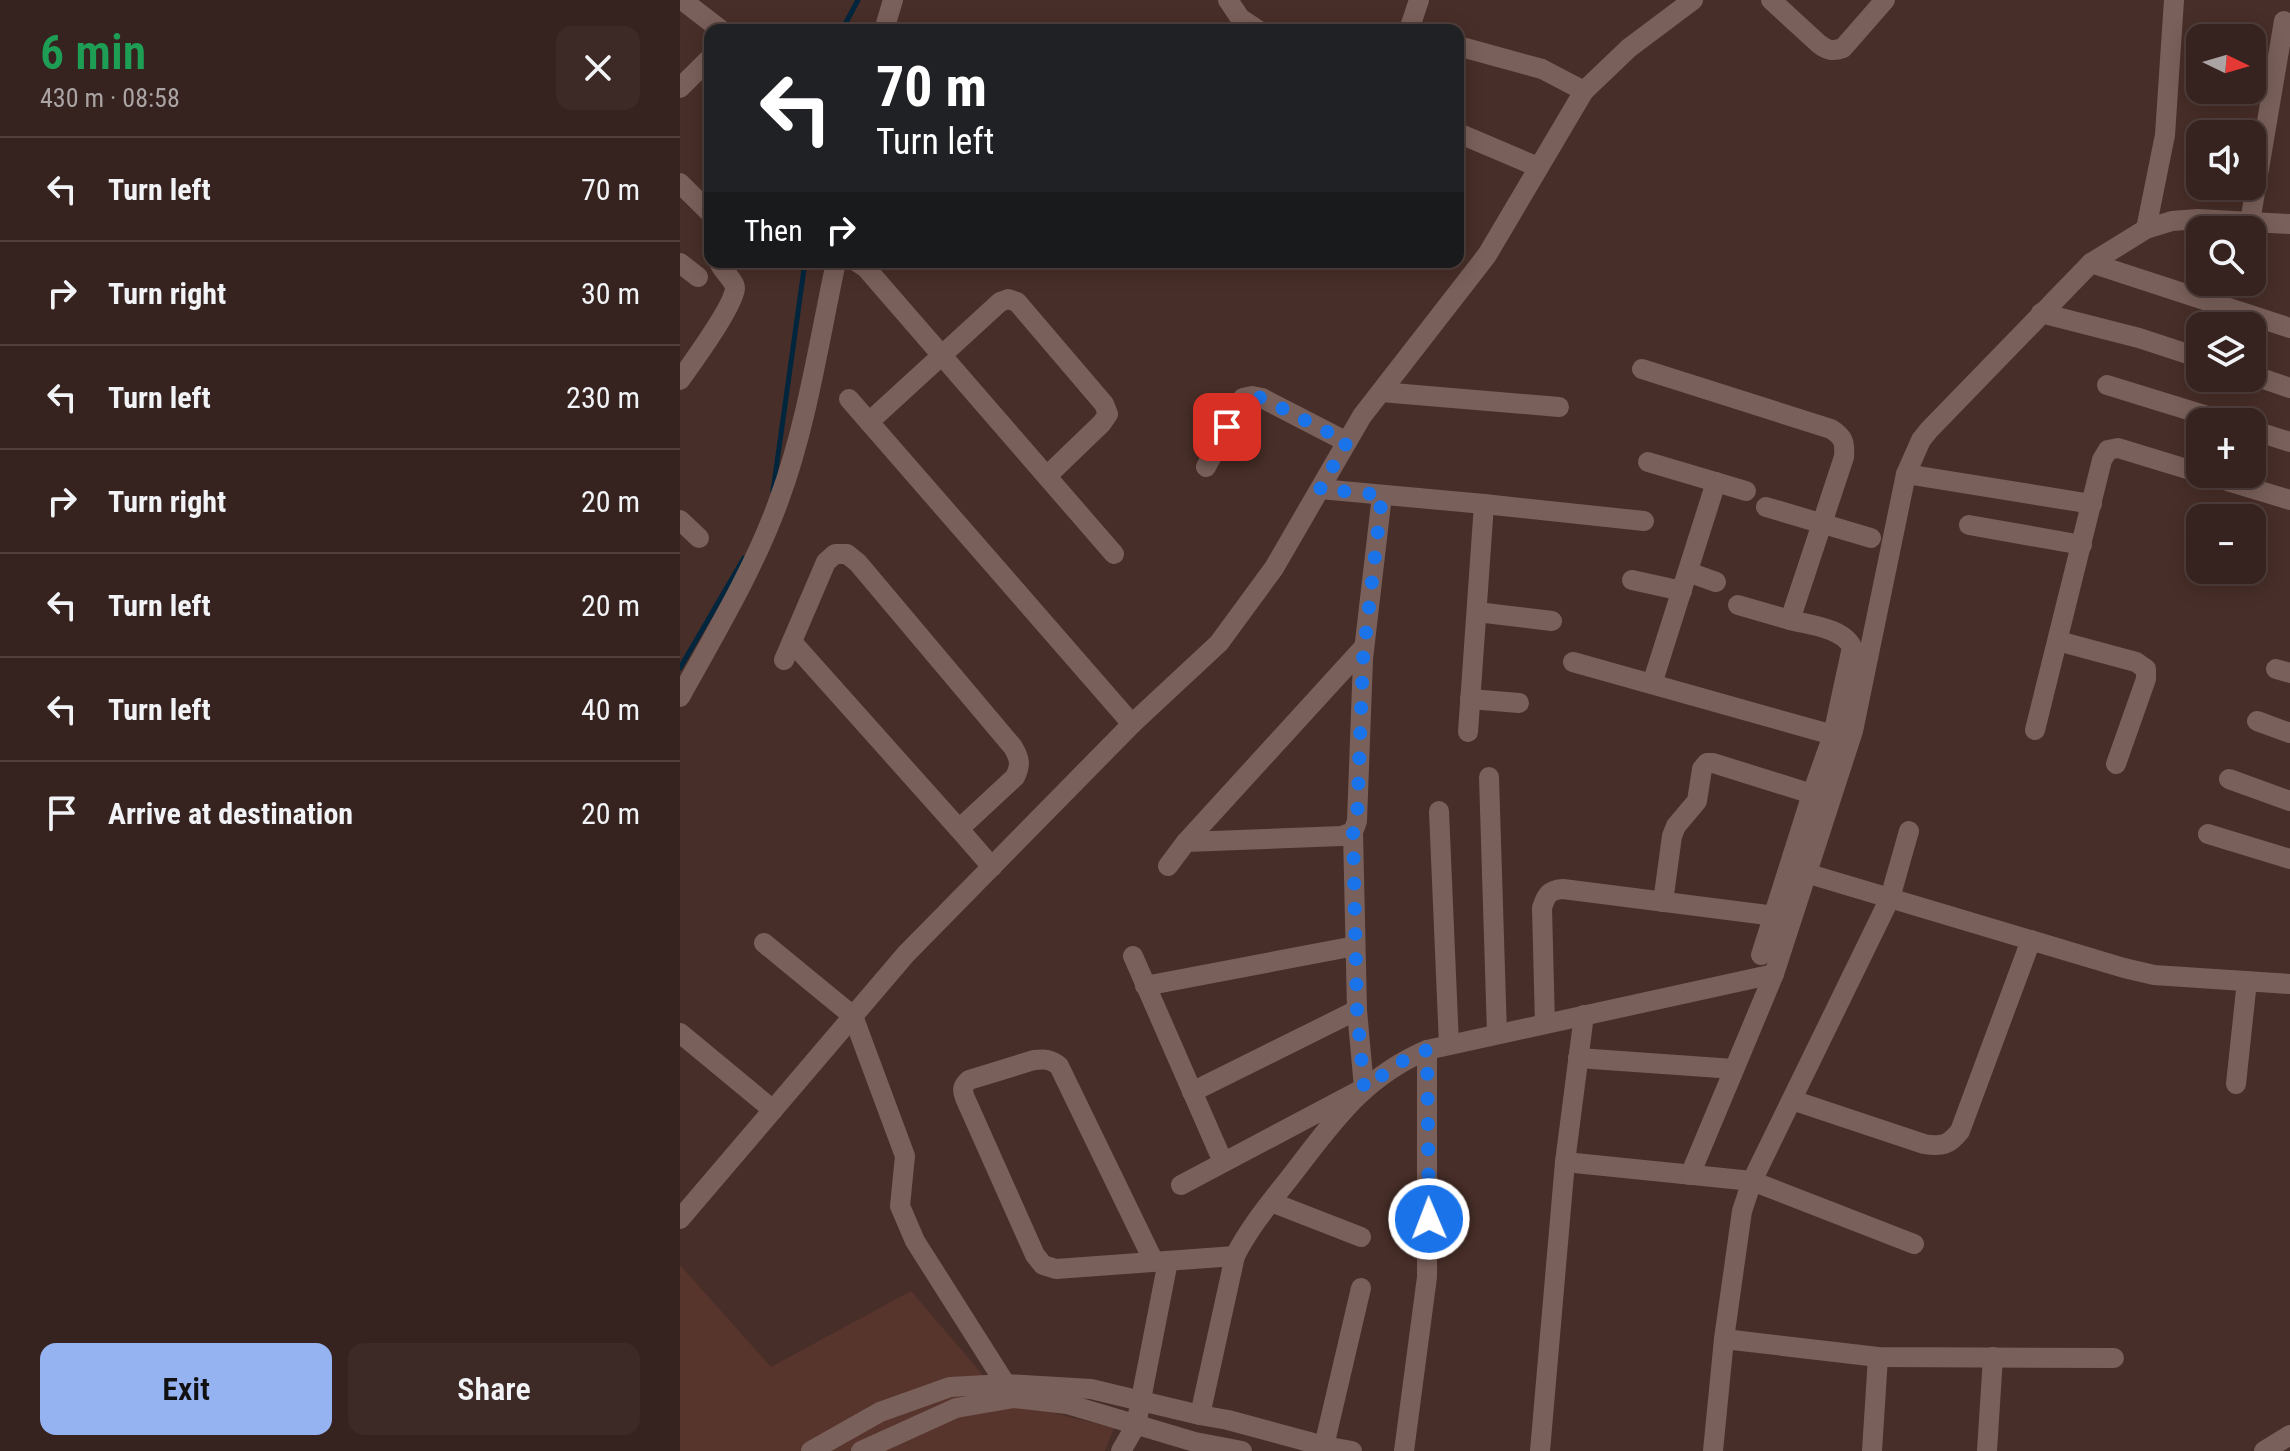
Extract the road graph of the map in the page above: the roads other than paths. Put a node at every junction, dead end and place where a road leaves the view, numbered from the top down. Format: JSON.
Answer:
{"nodes":[{"id":1,"x":682,"y":0,"type":"edge"},
{"id":2,"x":893,"y":0,"type":"edge"},
{"id":3,"x":1228,"y":0,"type":"edge"},
{"id":4,"x":1419,"y":0,"type":"edge"},
{"id":5,"x":1771,"y":0,"type":"edge"},
{"id":6,"x":1885,"y":0,"type":"edge"},
{"id":7,"x":2173,"y":1,"type":"edge"},
{"id":8,"x":1686,"y":2,"type":"edge"},
{"id":9,"x":2284,"y":21,"type":"dead end"},
{"id":10,"x":713,"y":24,"type":"edge"},
{"id":11,"x":886,"y":24,"type":"edge"},
{"id":12,"x":1249,"y":24,"type":"edge"},
{"id":13,"x":1411,"y":24,"type":"edge"},
{"id":14,"x":1464,"y":48,"type":"edge"},
{"id":15,"x":704,"y":64,"type":"edge"},
{"id":16,"x":680,"y":88,"type":"edge"},
{"id":17,"x":1584,"y":91,"type":"junction"},
{"id":18,"x":1464,"y":136,"type":"edge"},
{"id":19,"x":1538,"y":167,"type":"junction"},
{"id":20,"x":680,"y":183,"type":"edge"},
{"id":21,"x":704,"y":207,"type":"edge"},
{"id":22,"x":2251,"y":216,"type":"edge"},
{"id":23,"x":2186,"y":220,"type":"edge"},
{"id":24,"x":2266,"y":223,"type":"edge"},
{"id":25,"x":2290,"y":224,"type":"edge"},
{"id":26,"x":2146,"y":229,"type":"junction"},
{"id":27,"x":680,"y":263,"type":"edge"},
{"id":28,"x":2091,"y":263,"type":"junction"},
{"id":29,"x":722,"y":268,"type":"edge"},
{"id":30,"x":835,"y":268,"type":"edge"},
{"id":31,"x":866,"y":268,"type":"edge"},
{"id":32,"x":698,"y":277,"type":"dead end"},
{"id":33,"x":2041,"y":313,"type":"junction"},
{"id":34,"x":2290,"y":328,"type":"edge"},
{"id":35,"x":2186,"y":353,"type":"edge"},
{"id":36,"x":944,"y":355,"type":"junction"},
{"id":37,"x":1642,"y":369,"type":"dead end"},
{"id":38,"x":680,"y":380,"type":"edge"},
{"id":39,"x":2266,"y":380,"type":"edge"},
{"id":40,"x":2107,"y":385,"type":"dead end"},
{"id":41,"x":2290,"y":388,"type":"edge"},
{"id":42,"x":1381,"y":392,"type":"junction"},
{"id":43,"x":849,"y":399,"type":"dead end"},
{"id":44,"x":1559,"y":407,"type":"dead end"},
{"id":45,"x":2186,"y":409,"type":"edge"},
{"id":46,"x":869,"y":422,"type":"junction"},
{"id":47,"x":2266,"y":434,"type":"edge"},
{"id":48,"x":1347,"y":442,"type":"junction"},
{"id":49,"x":2290,"y":442,"type":"edge"},
{"id":50,"x":1648,"y":462,"type":"dead end"},
{"id":51,"x":1206,"y":467,"type":"dead end"},
{"id":52,"x":2186,"y":468,"type":"edge"},
{"id":53,"x":1906,"y":474,"type":"junction"},
{"id":54,"x":1047,"y":476,"type":"junction"},
{"id":55,"x":1716,"y":482,"type":"junction"},
{"id":56,"x":2251,"y":488,"type":"edge"},
{"id":57,"x":1320,"y":489,"type":"junction"},
{"id":58,"x":1746,"y":491,"type":"dead end"},
{"id":59,"x":1382,"y":495,"type":"junction"},
{"id":60,"x":2290,"y":500,"type":"edge"},
{"id":61,"x":1484,"y":504,"type":"junction"},
{"id":62,"x":2092,"y":504,"type":"junction"},
{"id":63,"x":1766,"y":507,"type":"dead end"},
{"id":64,"x":680,"y":520,"type":"edge"},
{"id":65,"x":1644,"y":521,"type":"dead end"},
{"id":66,"x":1822,"y":524,"type":"junction"},
{"id":67,"x":1969,"y":525,"type":"dead end"},
{"id":68,"x":699,"y":538,"type":"dead end"},
{"id":69,"x":1871,"y":538,"type":"dead end"},
{"id":70,"x":2082,"y":545,"type":"junction"},
{"id":71,"x":1114,"y":554,"type":"dead end"},
{"id":72,"x":1632,"y":580,"type":"dead end"},
{"id":73,"x":1685,"y":581,"type":"junction"},
{"id":74,"x":1716,"y":582,"type":"dead end"},
{"id":75,"x":1738,"y":605,"type":"dead end"},
{"id":76,"x":1477,"y":612,"type":"junction"},
{"id":77,"x":1790,"y":620,"type":"junction"},
{"id":78,"x":1552,"y":621,"type":"dead end"},
{"id":79,"x":2058,"y":641,"type":"junction"},
{"id":80,"x":1364,"y":647,"type":"junction"},
{"id":81,"x":1573,"y":662,"type":"dead end"},
{"id":82,"x":1652,"y":684,"type":"junction"},
{"id":83,"x":680,"y":697,"type":"edge"},
{"id":84,"x":1470,"y":699,"type":"junction"},
{"id":85,"x":1519,"y":703,"type":"dead end"},
{"id":86,"x":2257,"y":721,"type":"dead end"},
{"id":87,"x":1132,"y":724,"type":"junction"},
{"id":88,"x":2035,"y":730,"type":"dead end"},
{"id":89,"x":1468,"y":732,"type":"dead end"},
{"id":90,"x":2290,"y":733,"type":"edge"},
{"id":91,"x":1833,"y":735,"type":"junction"},
{"id":92,"x":2116,"y":764,"type":"dead end"},
{"id":93,"x":1489,"y":777,"type":"dead end"},
{"id":94,"x":2229,"y":779,"type":"dead end"},
{"id":95,"x":1812,"y":794,"type":"junction"},
{"id":96,"x":2290,"y":801,"type":"edge"},
{"id":97,"x":1439,"y":811,"type":"dead end"},
{"id":98,"x":959,"y":829,"type":"junction"},
{"id":99,"x":1909,"y":831,"type":"dead end"},
{"id":100,"x":1353,"y":832,"type":"junction"},
{"id":101,"x":2208,"y":834,"type":"dead end"},
{"id":102,"x":1186,"y":842,"type":"junction"},
{"id":103,"x":2290,"y":859,"type":"edge"},
{"id":104,"x":1168,"y":866,"type":"dead end"},
{"id":105,"x":992,"y":867,"type":"junction"},
{"id":106,"x":1798,"y":871,"type":"junction"},
{"id":107,"x":1890,"y":898,"type":"junction"},
{"id":108,"x":1663,"y":902,"type":"junction"},
{"id":109,"x":1775,"y":916,"type":"junction"},
{"id":110,"x":2031,"y":940,"type":"junction"},
{"id":111,"x":764,"y":943,"type":"dead end"},
{"id":112,"x":1355,"y":946,"type":"junction"},
{"id":113,"x":1761,"y":955,"type":"dead end"},
{"id":114,"x":1133,"y":956,"type":"dead end"},
{"id":115,"x":1774,"y":974,"type":"junction"},
{"id":116,"x":2247,"y":981,"type":"junction"},
{"id":117,"x":2290,"y":984,"type":"edge"},
{"id":118,"x":1145,"y":986,"type":"junction"},
{"id":119,"x":1357,"y":1010,"type":"junction"},
{"id":120,"x":1584,"y":1015,"type":"junction"},
{"id":121,"x":853,"y":1016,"type":"junction"},
{"id":122,"x":1545,"y":1024,"type":"junction"},
{"id":123,"x":680,"y":1033,"type":"edge"},
{"id":124,"x":1497,"y":1034,"type":"junction"},
{"id":125,"x":1449,"y":1045,"type":"junction"},
{"id":126,"x":1427,"y":1050,"type":"junction"},
{"id":127,"x":1578,"y":1058,"type":"junction"},
{"id":128,"x":1734,"y":1069,"type":"junction"},
{"id":129,"x":2236,"y":1084,"type":"dead end"},
{"id":130,"x":1364,"y":1088,"type":"junction"},
{"id":131,"x":1192,"y":1092,"type":"junction"},
{"id":132,"x":1792,"y":1100,"type":"junction"},
{"id":133,"x":773,"y":1110,"type":"junction"},
{"id":134,"x":1223,"y":1162,"type":"junction"},
{"id":135,"x":1565,"y":1162,"type":"junction"},
{"id":136,"x":1690,"y":1175,"type":"junction"},
{"id":137,"x":1752,"y":1181,"type":"junction"},
{"id":138,"x":1181,"y":1185,"type":"dead end"},
{"id":139,"x":1271,"y":1202,"type":"junction"},
{"id":140,"x":680,"y":1219,"type":"edge"},
{"id":141,"x":1361,"y":1237,"type":"dead end"},
{"id":142,"x":1914,"y":1244,"type":"dead end"},
{"id":143,"x":1235,"y":1256,"type":"junction"},
{"id":144,"x":1161,"y":1261,"type":"junction"},
{"id":145,"x":1361,"y":1288,"type":"dead end"},
{"id":146,"x":1724,"y":1339,"type":"junction"},
{"id":147,"x":1878,"y":1357,"type":"junction"},
{"id":148,"x":1993,"y":1357,"type":"junction"},
{"id":149,"x":2114,"y":1358,"type":"dead end"},
{"id":150,"x":1010,"y":1391,"type":"junction"},
{"id":151,"x":1141,"y":1401,"type":"junction"},
{"id":152,"x":1200,"y":1415,"type":"junction"},
{"id":153,"x":1136,"y":1425,"type":"junction"},
{"id":154,"x":2290,"y":1435,"type":"edge"},
{"id":155,"x":1324,"y":1446,"type":"junction"},
{"id":156,"x":822,"y":1448,"type":"edge"},
{"id":157,"x":861,"y":1451,"type":"edge"},
{"id":158,"x":1121,"y":1451,"type":"edge"},
{"id":159,"x":1242,"y":1451,"type":"edge"},
{"id":160,"x":1352,"y":1451,"type":"edge"},
{"id":161,"x":1404,"y":1451,"type":"edge"},
{"id":162,"x":1540,"y":1451,"type":"edge"},
{"id":163,"x":1713,"y":1451,"type":"edge"},
{"id":164,"x":1872,"y":1451,"type":"edge"},
{"id":165,"x":1987,"y":1451,"type":"edge"},
{"id":166,"x":2264,"y":1451,"type":"edge"}],
"edges":[{"from":1,"to":10,"type":"street"},
{"from":2,"to":11,"type":"street"},
{"from":3,"to":12,"type":"street"},
{"from":4,"to":13,"type":"street"},
{"from":5,"to":6,"type":"street"},
{"from":7,"to":26,"type":"street"},
{"from":8,"to":17,"type":"street"},
{"from":9,"to":22,"type":"street"},
{"from":14,"to":17,"type":"street"},
{"from":15,"to":16,"type":"street"},
{"from":17,"to":19,"type":"street"},
{"from":18,"to":19,"type":"street"},
{"from":19,"to":42,"type":"street"},
{"from":20,"to":21,"type":"street"},
{"from":23,"to":26,"type":"street"},
{"from":24,"to":25,"type":"street"},
{"from":26,"to":28,"type":"street"},
{"from":27,"to":32,"type":"street"},
{"from":28,"to":33,"type":"street"},
{"from":28,"to":34,"type":"street"},
{"from":29,"to":38,"type":"street"},
{"from":30,"to":83,"type":"street"},
{"from":31,"to":36,"type":"street"},
{"from":33,"to":35,"type":"street"},
{"from":33,"to":53,"type":"street"},
{"from":36,"to":46,"type":"street"},
{"from":36,"to":54,"type":"street"},
{"from":36,"to":54,"type":"street"},
{"from":37,"to":66,"type":"street"},
{"from":39,"to":41,"type":"street"},
{"from":40,"to":45,"type":"street"},
{"from":42,"to":44,"type":"street"},
{"from":42,"to":48,"type":"street"},
{"from":43,"to":46,"type":"street"},
{"from":46,"to":87,"type":"street"},
{"from":47,"to":49,"type":"street"},
{"from":48,"to":51,"type":"street"},
{"from":48,"to":57,"type":"street"},
{"from":50,"to":55,"type":"street"},
{"from":52,"to":62,"type":"street"},
{"from":53,"to":62,"type":"street"},
{"from":53,"to":106,"type":"street"},
{"from":54,"to":71,"type":"street"},
{"from":55,"to":58,"type":"street"},
{"from":55,"to":73,"type":"street"},
{"from":56,"to":60,"type":"street"},
{"from":57,"to":59,"type":"street"},
{"from":57,"to":87,"type":"street"},
{"from":59,"to":61,"type":"street"},
{"from":59,"to":80,"type":"street"},
{"from":61,"to":65,"type":"street"},
{"from":61,"to":76,"type":"street"},
{"from":62,"to":70,"type":"street"},
{"from":63,"to":66,"type":"street"},
{"from":64,"to":68,"type":"street"},
{"from":66,"to":69,"type":"street"},
{"from":66,"to":77,"type":"street"},
{"from":67,"to":70,"type":"street"},
{"from":70,"to":79,"type":"street"},
{"from":72,"to":73,"type":"street"},
{"from":73,"to":74,"type":"street"},
{"from":73,"to":82,"type":"street"},
{"from":75,"to":77,"type":"street"},
{"from":76,"to":78,"type":"street"},
{"from":76,"to":84,"type":"street"},
{"from":77,"to":91,"type":"street"},
{"from":79,"to":88,"type":"street"},
{"from":79,"to":92,"type":"street"},
{"from":80,"to":100,"type":"street"},
{"from":80,"to":102,"type":"street"},
{"from":81,"to":82,"type":"street"},
{"from":82,"to":91,"type":"street"},
{"from":84,"to":85,"type":"street"},
{"from":84,"to":89,"type":"street"},
{"from":86,"to":90,"type":"street"},
{"from":87,"to":105,"type":"street"},
{"from":91,"to":95,"type":"street"},
{"from":93,"to":124,"type":"street"},
{"from":94,"to":96,"type":"street"},
{"from":95,"to":106,"type":"street"},
{"from":95,"to":108,"type":"street"},
{"from":97,"to":125,"type":"street"},
{"from":98,"to":98,"type":"street"},
{"from":98,"to":105,"type":"street"},
{"from":99,"to":107,"type":"street"},
{"from":100,"to":102,"type":"street"},
{"from":100,"to":112,"type":"street"},
{"from":101,"to":103,"type":"street"},
{"from":102,"to":104,"type":"street"},
{"from":105,"to":121,"type":"street"},
{"from":106,"to":107,"type":"street"},
{"from":106,"to":109,"type":"street"},
{"from":106,"to":115,"type":"street"},
{"from":107,"to":110,"type":"street"},
{"from":107,"to":132,"type":"street"},
{"from":108,"to":109,"type":"street"},
{"from":108,"to":122,"type":"street"},
{"from":109,"to":113,"type":"street"},
{"from":110,"to":116,"type":"street"},
{"from":110,"to":132,"type":"street"},
{"from":111,"to":121,"type":"street"},
{"from":112,"to":118,"type":"street"},
{"from":112,"to":119,"type":"street"},
{"from":114,"to":118,"type":"street"},
{"from":115,"to":120,"type":"street"},
{"from":115,"to":128,"type":"street"},
{"from":116,"to":117,"type":"street"},
{"from":116,"to":129,"type":"street"},
{"from":118,"to":131,"type":"street"},
{"from":119,"to":130,"type":"street"},
{"from":119,"to":131,"type":"street"},
{"from":120,"to":122,"type":"street"},
{"from":120,"to":127,"type":"street"},
{"from":121,"to":133,"type":"street"},
{"from":121,"to":150,"type":"street"},
{"from":122,"to":124,"type":"street"},
{"from":123,"to":133,"type":"street"},
{"from":124,"to":125,"type":"street"},
{"from":125,"to":126,"type":"street"},
{"from":126,"to":130,"type":"street"},
{"from":126,"to":161,"type":"street"},
{"from":127,"to":128,"type":"street"},
{"from":127,"to":135,"type":"street"},
{"from":128,"to":136,"type":"street"},
{"from":130,"to":134,"type":"street"},
{"from":130,"to":139,"type":"street"},
{"from":131,"to":134,"type":"street"},
{"from":132,"to":137,"type":"street"},
{"from":133,"to":140,"type":"street"},
{"from":134,"to":138,"type":"street"},
{"from":135,"to":136,"type":"street"},
{"from":135,"to":162,"type":"street"},
{"from":136,"to":137,"type":"street"},
{"from":137,"to":142,"type":"street"},
{"from":137,"to":146,"type":"street"},
{"from":139,"to":141,"type":"street"},
{"from":139,"to":143,"type":"street"},
{"from":143,"to":144,"type":"street"},
{"from":143,"to":152,"type":"street"},
{"from":144,"to":144,"type":"street"},
{"from":144,"to":151,"type":"street"},
{"from":145,"to":155,"type":"street"},
{"from":146,"to":147,"type":"street"},
{"from":146,"to":163,"type":"street"},
{"from":147,"to":148,"type":"street"},
{"from":147,"to":164,"type":"street"},
{"from":148,"to":149,"type":"street"},
{"from":148,"to":165,"type":"street"},
{"from":150,"to":151,"type":"street"},
{"from":150,"to":153,"type":"street"},
{"from":150,"to":156,"type":"street"},
{"from":150,"to":157,"type":"street"},
{"from":151,"to":152,"type":"street"},
{"from":151,"to":153,"type":"street"},
{"from":152,"to":155,"type":"street"},
{"from":153,"to":158,"type":"street"},
{"from":153,"to":159,"type":"street"},
{"from":154,"to":166,"type":"street"},
{"from":155,"to":160,"type":"street"}]}
